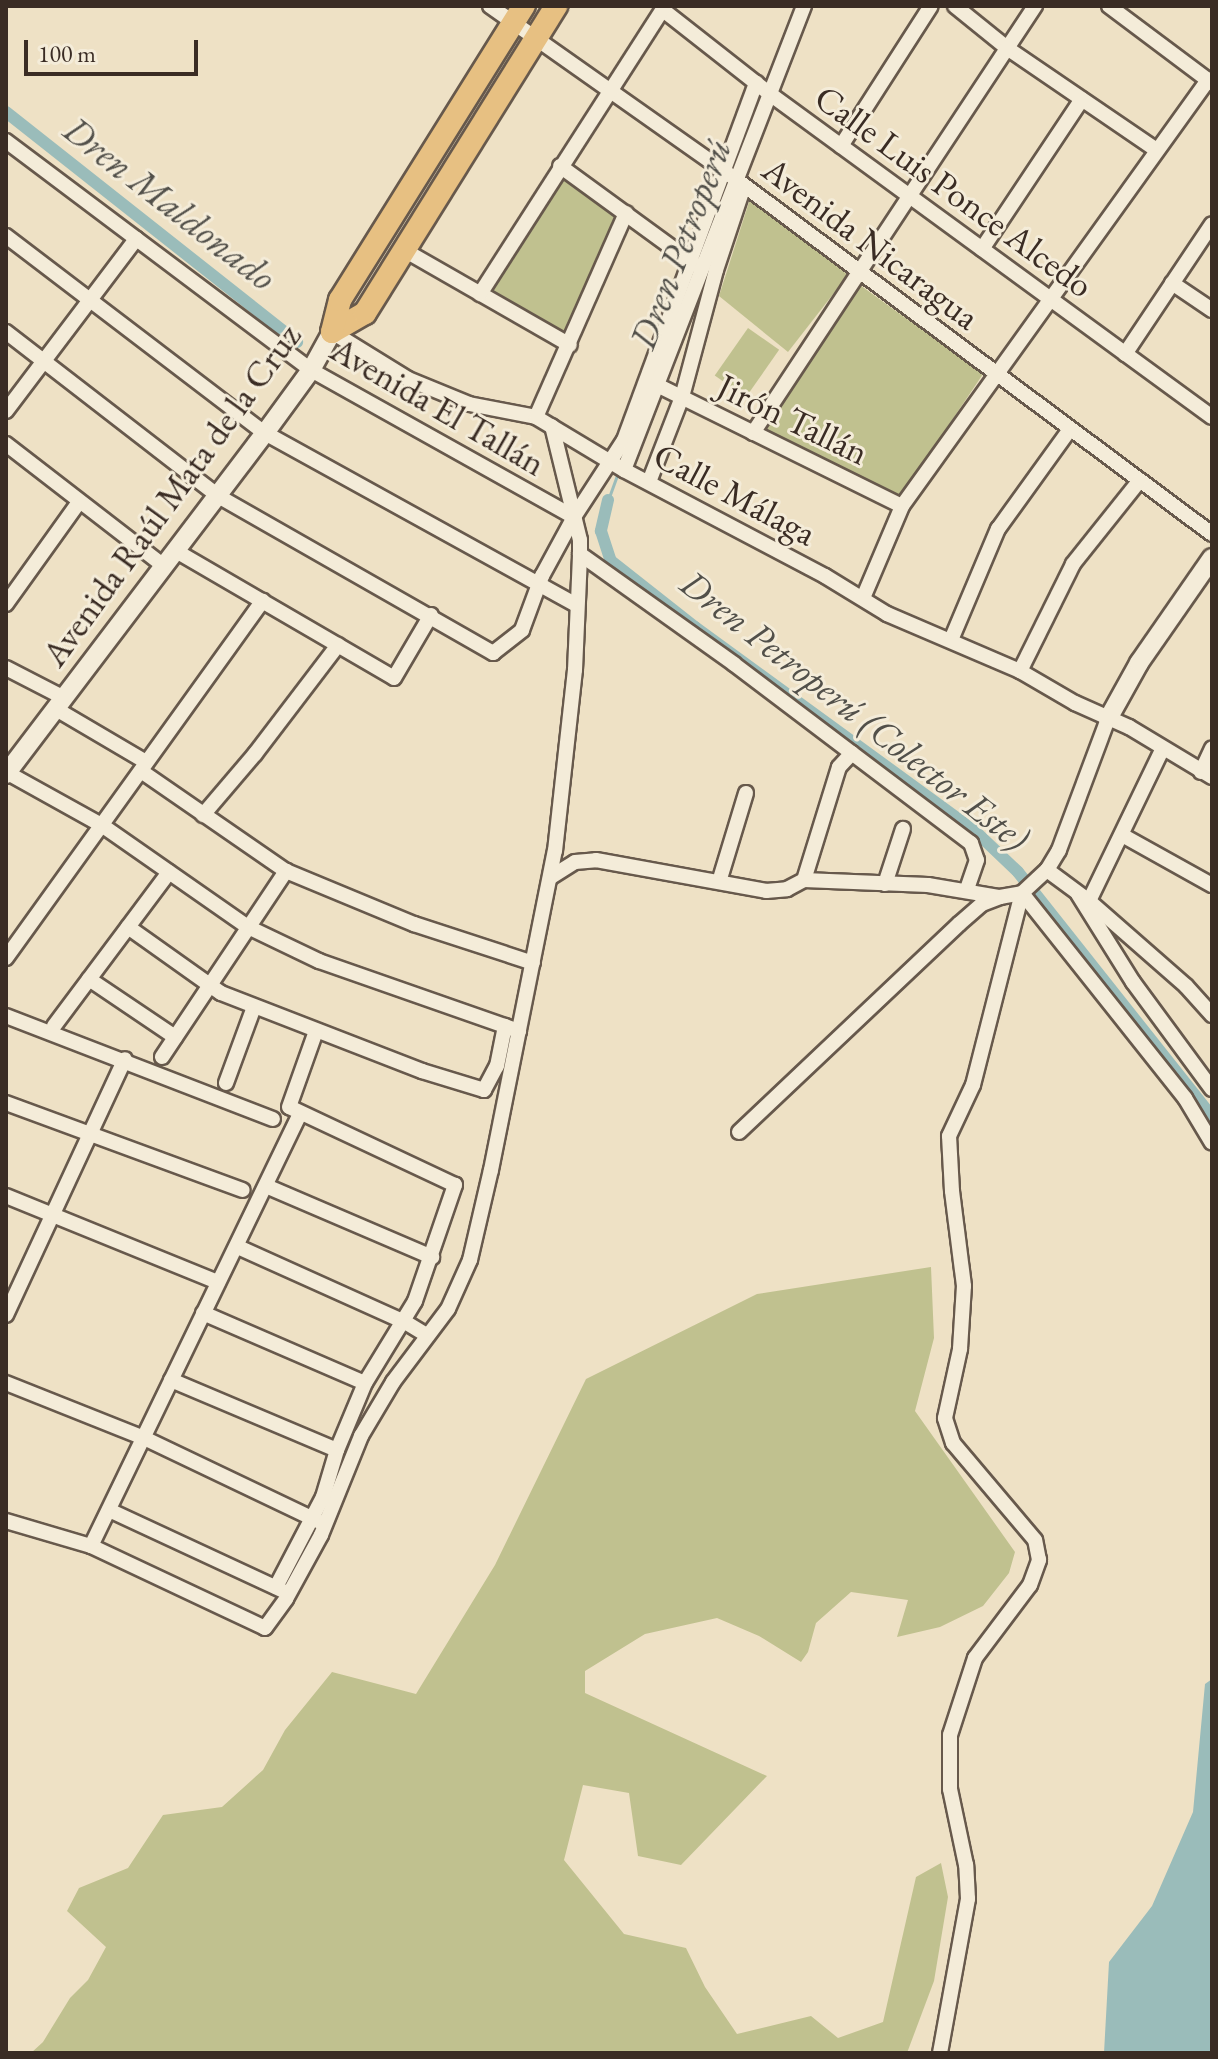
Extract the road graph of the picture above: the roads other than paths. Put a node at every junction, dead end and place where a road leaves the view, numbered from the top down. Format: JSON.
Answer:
{"nodes":[{"id":1,"x":490,"y":6,"type":"edge"},
{"id":2,"x":556,"y":6,"type":"edge"},
{"id":3,"x":804,"y":6,"type":"edge"},
{"id":4,"x":931,"y":6,"type":"edge"},
{"id":5,"x":955,"y":6,"type":"edge"},
{"id":6,"x":1035,"y":6,"type":"edge"},
{"id":7,"x":1109,"y":6,"type":"edge"},
{"id":8,"x":664,"y":8,"type":"edge"},
{"id":9,"x":519,"y":14,"type":"edge"},
{"id":10,"x":536,"y":37,"type":"junction"},
{"id":11,"x":1007,"y":48,"type":"junction"},
{"id":12,"x":1210,"y":82,"type":"edge"},
{"id":13,"x":756,"y":83,"type":"junction"},
{"id":14,"x":610,"y":91,"type":"junction"},
{"id":15,"x":770,"y":94,"type":"junction"},
{"id":16,"x":1082,"y":99,"type":"junction"},
{"id":17,"x":6,"y":141,"type":"edge"},
{"id":18,"x":841,"y":146,"type":"junction"},
{"id":19,"x":1155,"y":149,"type":"junction"},
{"id":20,"x":560,"y":166,"type":"junction"},
{"id":21,"x":723,"y":171,"type":"junction"},
{"id":22,"x":740,"y":183,"type":"junction"},
{"id":23,"x":910,"y":196,"type":"junction"},
{"id":24,"x":626,"y":213,"type":"junction"},
{"id":25,"x":1212,"y":224,"type":"edge"},
{"id":26,"x":6,"y":236,"type":"edge"},
{"id":27,"x":136,"y":239,"type":"junction"},
{"id":28,"x":982,"y":249,"type":"junction"},
{"id":29,"x":404,"y":250,"type":"junction"},
{"id":30,"x":688,"y":260,"type":"junction"},
{"id":31,"x":702,"y":270,"type":"junction"},
{"id":32,"x":859,"y":273,"type":"junction"},
{"id":33,"x":1172,"y":283,"type":"junction"},
{"id":34,"x":480,"y":294,"type":"junction"},
{"id":35,"x":1049,"y":298,"type":"junction"},
{"id":36,"x":90,"y":299,"type":"junction"},
{"id":37,"x":1212,"y":310,"type":"edge"},
{"id":38,"x":6,"y":332,"type":"edge"},
{"id":39,"x":332,"y":332,"type":"junction"},
{"id":40,"x":570,"y":345,"type":"junction"},
{"id":41,"x":1125,"y":354,"type":"junction"},
{"id":42,"x":44,"y":361,"type":"junction"},
{"id":43,"x":311,"y":370,"type":"junction"},
{"id":44,"x":995,"y":373,"type":"junction"},
{"id":45,"x":657,"y":385,"type":"junction"},
{"id":46,"x":682,"y":397,"type":"junction"},
{"id":47,"x":6,"y":411,"type":"edge"},
{"id":48,"x":536,"y":417,"type":"junction"},
{"id":49,"x":1212,"y":417,"type":"edge"},
{"id":50,"x":552,"y":426,"type":"junction"},
{"id":51,"x":1070,"y":429,"type":"junction"},
{"id":52,"x":265,"y":433,"type":"junction"},
{"id":53,"x":753,"y":433,"type":"junction"},
{"id":54,"x":6,"y":444,"type":"edge"},
{"id":55,"x":618,"y":466,"type":"junction"},
{"id":56,"x":1140,"y":480,"type":"junction"},
{"id":57,"x":649,"y":482,"type":"junction"},
{"id":58,"x":218,"y":496,"type":"junction"},
{"id":59,"x":79,"y":502,"type":"junction"},
{"id":60,"x":902,"y":506,"type":"junction"},
{"id":61,"x":574,"y":517,"type":"junction"},
{"id":62,"x":1212,"y":534,"type":"edge"},
{"id":63,"x":176,"y":551,"type":"junction"},
{"id":64,"x":580,"y":554,"type":"junction"},
{"id":65,"x":1212,"y":558,"type":"edge"},
{"id":66,"x":164,"y":566,"type":"junction"},
{"id":67,"x":12,"y":583,"type":"edge"},
{"id":68,"x":539,"y":586,"type":"junction"},
{"id":69,"x":863,"y":598,"type":"junction"},
{"id":70,"x":263,"y":601,"type":"junction"},
{"id":71,"x":6,"y":604,"type":"edge"},
{"id":72,"x":576,"y":605,"type":"junction"},
{"id":73,"x":431,"y":615,"type":"junction"},
{"id":74,"x":951,"y":640,"type":"junction"},
{"id":75,"x":338,"y":645,"type":"junction"},
{"id":76,"x":6,"y":668,"type":"edge"},
{"id":77,"x":1020,"y":671,"type":"junction"},
{"id":78,"x":60,"y":704,"type":"junction"},
{"id":79,"x":1108,"y":719,"type":"junction"},
{"id":80,"x":1212,"y":748,"type":"edge"},
{"id":81,"x":1162,"y":750,"type":"junction"},
{"id":82,"x":852,"y":753,"type":"junction"},
{"id":83,"x":143,"y":766,"type":"junction"},
{"id":84,"x":6,"y":773,"type":"edge"},
{"id":85,"x":1206,"y":775,"type":"edge"},
{"id":86,"x":746,"y":793,"type":"dead end"},
{"id":87,"x":203,"y":815,"type":"junction"},
{"id":88,"x":103,"y":826,"type":"junction"},
{"id":89,"x":903,"y":829,"type":"dead end"},
{"id":90,"x":1122,"y":835,"type":"junction"},
{"id":91,"x":555,"y":851,"type":"junction"},
{"id":92,"x":596,"y":860,"type":"junction"},
{"id":93,"x":1047,"y":870,"type":"junction"},
{"id":94,"x":286,"y":871,"type":"junction"},
{"id":95,"x":169,"y":872,"type":"junction"},
{"id":96,"x":551,"y":877,"type":"junction"},
{"id":97,"x":804,"y":880,"type":"junction"},
{"id":98,"x":719,"y":882,"type":"junction"},
{"id":99,"x":885,"y":884,"type":"junction"},
{"id":100,"x":1212,"y":885,"type":"edge"},
{"id":101,"x":965,"y":889,"type":"junction"},
{"id":102,"x":1022,"y":893,"type":"junction"},
{"id":103,"x":1000,"y":897,"type":"junction"},
{"id":104,"x":1084,"y":897,"type":"junction"},
{"id":105,"x":959,"y":924,"type":"junction"},
{"id":106,"x":128,"y":927,"type":"junction"},
{"id":107,"x":248,"y":927,"type":"junction"},
{"id":108,"x":6,"y":958,"type":"edge"},
{"id":109,"x":533,"y":963,"type":"junction"},
{"id":110,"x":89,"y":979,"type":"junction"},
{"id":111,"x":209,"y":986,"type":"junction"},
{"id":112,"x":6,"y":1007,"type":"edge"},
{"id":113,"x":254,"y":1007,"type":"junction"},
{"id":114,"x":1212,"y":1015,"type":"edge"},
{"id":115,"x":6,"y":1016,"type":"edge"},
{"id":116,"x":512,"y":1028,"type":"junction"},
{"id":117,"x":316,"y":1031,"type":"junction"},
{"id":118,"x":175,"y":1037,"type":"junction"},
{"id":119,"x":162,"y":1057,"type":"dead end"},
{"id":120,"x":125,"y":1059,"type":"junction"},
{"id":121,"x":226,"y":1083,"type":"dead end"},
{"id":122,"x":1212,"y":1089,"type":"edge"},
{"id":123,"x":6,"y":1103,"type":"edge"},
{"id":124,"x":300,"y":1113,"type":"junction"},
{"id":125,"x":273,"y":1119,"type":"dead end"},
{"id":126,"x":739,"y":1132,"type":"dead end"},
{"id":127,"x":89,"y":1136,"type":"junction"},
{"id":128,"x":1212,"y":1143,"type":"edge"},
{"id":129,"x":266,"y":1186,"type":"junction"},
{"id":130,"x":243,"y":1190,"type":"dead end"},
{"id":131,"x":6,"y":1196,"type":"edge"},
{"id":132,"x":51,"y":1213,"type":"junction"},
{"id":133,"x":238,"y":1247,"type":"junction"},
{"id":134,"x":432,"y":1257,"type":"junction"},
{"id":135,"x":218,"y":1282,"type":"junction"},
{"id":136,"x":203,"y":1313,"type":"junction"},
{"id":137,"x":6,"y":1315,"type":"edge"},
{"id":138,"x":405,"y":1322,"type":"junction"},
{"id":139,"x":427,"y":1335,"type":"junction"},
{"id":140,"x":171,"y":1380,"type":"junction"},
{"id":141,"x":6,"y":1383,"type":"edge"},
{"id":142,"x":365,"y":1383,"type":"junction"},
{"id":143,"x":144,"y":1438,"type":"junction"},
{"id":144,"x":337,"y":1450,"type":"junction"},
{"id":145,"x":109,"y":1510,"type":"junction"},
{"id":146,"x":6,"y":1521,"type":"edge"},
{"id":147,"x":319,"y":1521,"type":"junction"},
{"id":148,"x":91,"y":1546,"type":"junction"},
{"id":149,"x":282,"y":1590,"type":"junction"},
{"id":150,"x":940,"y":2053,"type":"edge"}],
"edges":[{"from":1,"to":9,"type":"street","name":"Avenida Nicaragua"},
{"from":2,"to":10,"type":"main road","name":"Avenida Raúl Mata de la Cruz"},
{"from":3,"to":15,"type":"street"},
{"from":4,"to":18,"type":"street"},
{"from":5,"to":11,"type":"street"},
{"from":6,"to":11,"type":"street"},
{"from":7,"to":12,"type":"street"},
{"from":8,"to":13,"type":"street","name":"Calle Luis Ponce Alcedo"},
{"from":8,"to":14,"type":"street"},
{"from":9,"to":10,"type":"street","name":"Avenida Nicaragua"},
{"from":9,"to":39,"type":"main road","name":"Avenida Raúl Mata de la Cruz"},
{"from":10,"to":14,"type":"street","name":"Avenida Nicaragua"},
{"from":10,"to":29,"type":"main road","name":"Avenida Raúl Mata de la Cruz"},
{"from":11,"to":16,"type":"street"},
{"from":11,"to":23,"type":"street"},
{"from":12,"to":19,"type":"street"},
{"from":13,"to":15,"type":"street","name":"Calle Luis Ponce Alcedo"},
{"from":13,"to":21,"type":"street"},
{"from":14,"to":20,"type":"street"},
{"from":14,"to":21,"type":"street","name":"Avenida Nicaragua"},
{"from":15,"to":18,"type":"street","name":"Calle Luis Ponce Alcedo"},
{"from":15,"to":22,"type":"street"},
{"from":16,"to":19,"type":"street"},
{"from":16,"to":28,"type":"street"},
{"from":17,"to":27,"type":"street","name":"Avenida El Tallán"},
{"from":18,"to":23,"type":"street","name":"Calle Luis Ponce Alcedo"},
{"from":19,"to":35,"type":"street"},
{"from":20,"to":24,"type":"street"},
{"from":20,"to":34,"type":"street"},
{"from":21,"to":22,"type":"street","name":"Avenida Nicaragua"},
{"from":21,"to":30,"type":"street"},
{"from":22,"to":31,"type":"street"},
{"from":22,"to":32,"type":"street","name":"Avenida Nicaragua"},
{"from":22,"to":46,"type":"street"},
{"from":23,"to":28,"type":"street","name":"Calle Luis Ponce Alcedo"},
{"from":23,"to":32,"type":"street"},
{"from":24,"to":30,"type":"street"},
{"from":24,"to":40,"type":"street"},
{"from":25,"to":33,"type":"street"},
{"from":26,"to":36,"type":"street"},
{"from":27,"to":36,"type":"street"},
{"from":27,"to":43,"type":"street","name":"Avenida El Tallán"},
{"from":28,"to":35,"type":"street","name":"Calle Luis Ponce Alcedo"},
{"from":29,"to":34,"type":"street"},
{"from":29,"to":39,"type":"main road","name":"Avenida Raúl Mata de la Cruz"},
{"from":30,"to":31,"type":"street"},
{"from":30,"to":55,"type":"street"},
{"from":31,"to":45,"type":"street"},
{"from":32,"to":44,"type":"street","name":"Avenida Nicaragua"},
{"from":32,"to":53,"type":"street"},
{"from":33,"to":37,"type":"street"},
{"from":33,"to":41,"type":"street"},
{"from":34,"to":40,"type":"street"},
{"from":35,"to":41,"type":"street","name":"Calle Luis Ponce Alcedo"},
{"from":35,"to":44,"type":"street"},
{"from":36,"to":42,"type":"street"},
{"from":36,"to":52,"type":"street"},
{"from":38,"to":42,"type":"street"},
{"from":39,"to":43,"type":"street","name":"Avenida Raúl Mata de la Cruz"},
{"from":39,"to":48,"type":"street","name":"Calle Málaga"},
{"from":40,"to":48,"type":"street"},
{"from":41,"to":49,"type":"street","name":"Calle Luis Ponce Alcedo"},
{"from":42,"to":47,"type":"street"},
{"from":42,"to":58,"type":"street"},
{"from":43,"to":52,"type":"street","name":"Avenida Raúl Mata de la Cruz"},
{"from":43,"to":61,"type":"street","name":"Avenida El Tallán"},
{"from":44,"to":51,"type":"street","name":"Avenida Nicaragua"},
{"from":44,"to":60,"type":"street"},
{"from":45,"to":46,"type":"street","name":"Jirón Tallán"},
{"from":45,"to":55,"type":"street"},
{"from":46,"to":53,"type":"street","name":"Jirón Tallán"},
{"from":46,"to":57,"type":"street"},
{"from":48,"to":50,"type":"street","name":"Calle Málaga"},
{"from":50,"to":55,"type":"street","name":"Calle Málaga"},
{"from":50,"to":61,"type":"street"},
{"from":51,"to":56,"type":"street","name":"Avenida Nicaragua"},
{"from":51,"to":74,"type":"street"},
{"from":52,"to":58,"type":"street","name":"Avenida Raúl Mata de la Cruz"},
{"from":52,"to":68,"type":"street"},
{"from":53,"to":60,"type":"street","name":"Jirón Tallán"},
{"from":54,"to":59,"type":"street"},
{"from":55,"to":57,"type":"street","name":"Calle Málaga"},
{"from":55,"to":61,"type":"street"},
{"from":56,"to":62,"type":"street","name":"Avenida Nicaragua"},
{"from":56,"to":77,"type":"street"},
{"from":57,"to":69,"type":"street","name":"Calle Málaga"},
{"from":58,"to":63,"type":"street","name":"Avenida Raúl Mata de la Cruz"},
{"from":58,"to":73,"type":"street"},
{"from":59,"to":66,"type":"street"},
{"from":59,"to":67,"type":"street"},
{"from":60,"to":69,"type":"street"},
{"from":61,"to":64,"type":"street"},
{"from":61,"to":68,"type":"street"},
{"from":63,"to":66,"type":"street","name":"Avenida Raúl Mata de la Cruz"},
{"from":63,"to":70,"type":"street"},
{"from":64,"to":72,"type":"street"},
{"from":64,"to":82,"type":"street"},
{"from":65,"to":79,"type":"street"},
{"from":66,"to":78,"type":"street","name":"Avenida Raúl Mata de la Cruz"},
{"from":67,"to":71,"type":"street"},
{"from":68,"to":72,"type":"street"},
{"from":68,"to":73,"type":"street"},
{"from":69,"to":74,"type":"street","name":"Calle Málaga"},
{"from":70,"to":75,"type":"street"},
{"from":70,"to":83,"type":"street"},
{"from":72,"to":91,"type":"street"},
{"from":73,"to":75,"type":"street"},
{"from":74,"to":77,"type":"street","name":"Calle Málaga"},
{"from":75,"to":87,"type":"street"},
{"from":76,"to":78,"type":"street"},
{"from":77,"to":79,"type":"street","name":"Calle Málaga"},
{"from":78,"to":83,"type":"street"},
{"from":78,"to":84,"type":"street","name":"Avenida Raúl Mata de la Cruz"},
{"from":79,"to":81,"type":"street","name":"Calle Málaga"},
{"from":79,"to":93,"type":"street"},
{"from":80,"to":85,"type":"street"},
{"from":81,"to":85,"type":"street","name":"Calle Málaga"},
{"from":81,"to":90,"type":"street"},
{"from":82,"to":97,"type":"street"},
{"from":82,"to":101,"type":"street"},
{"from":83,"to":87,"type":"street"},
{"from":83,"to":88,"type":"street"},
{"from":84,"to":88,"type":"street"},
{"from":86,"to":98,"type":"street"},
{"from":87,"to":94,"type":"street"},
{"from":88,"to":95,"type":"street"},
{"from":88,"to":108,"type":"street"},
{"from":89,"to":99,"type":"street"},
{"from":90,"to":100,"type":"street"},
{"from":90,"to":104,"type":"street"},
{"from":91,"to":92,"type":"street"},
{"from":91,"to":96,"type":"street"},
{"from":92,"to":96,"type":"street"},
{"from":92,"to":98,"type":"street"},
{"from":93,"to":102,"type":"street"},
{"from":93,"to":104,"type":"street"},
{"from":94,"to":107,"type":"street"},
{"from":94,"to":109,"type":"street"},
{"from":95,"to":106,"type":"street"},
{"from":95,"to":107,"type":"street"},
{"from":96,"to":109,"type":"street"},
{"from":97,"to":98,"type":"street"},
{"from":97,"to":99,"type":"street"},
{"from":99,"to":101,"type":"street"},
{"from":101,"to":103,"type":"street"},
{"from":101,"to":105,"type":"street"},
{"from":102,"to":103,"type":"street"},
{"from":102,"to":128,"type":"street"},
{"from":102,"to":150,"type":"street"},
{"from":103,"to":105,"type":"street"},
{"from":104,"to":114,"type":"street"},
{"from":104,"to":122,"type":"street"},
{"from":105,"to":126,"type":"street"},
{"from":106,"to":110,"type":"street"},
{"from":106,"to":111,"type":"street"},
{"from":107,"to":111,"type":"street"},
{"from":107,"to":116,"type":"street"},
{"from":109,"to":116,"type":"street"},
{"from":110,"to":112,"type":"street"},
{"from":110,"to":118,"type":"street"},
{"from":111,"to":113,"type":"street"},
{"from":111,"to":118,"type":"street"},
{"from":113,"to":117,"type":"street"},
{"from":113,"to":121,"type":"street"},
{"from":115,"to":120,"type":"street"},
{"from":116,"to":117,"type":"street"},
{"from":116,"to":139,"type":"street"},
{"from":117,"to":124,"type":"street"},
{"from":118,"to":119,"type":"street"},
{"from":120,"to":125,"type":"street"},
{"from":120,"to":127,"type":"street"},
{"from":123,"to":127,"type":"street"},
{"from":124,"to":129,"type":"street"},
{"from":124,"to":134,"type":"street"},
{"from":127,"to":130,"type":"street"},
{"from":127,"to":132,"type":"street"},
{"from":129,"to":133,"type":"street"},
{"from":129,"to":134,"type":"street"},
{"from":131,"to":132,"type":"street"},
{"from":132,"to":135,"type":"street"},
{"from":132,"to":137,"type":"street"},
{"from":133,"to":135,"type":"street"},
{"from":133,"to":138,"type":"street"},
{"from":134,"to":138,"type":"street"},
{"from":135,"to":136,"type":"street"},
{"from":136,"to":140,"type":"street"},
{"from":136,"to":142,"type":"street"},
{"from":138,"to":139,"type":"street"},
{"from":138,"to":142,"type":"street"},
{"from":139,"to":147,"type":"street"},
{"from":140,"to":143,"type":"street"},
{"from":140,"to":144,"type":"street"},
{"from":141,"to":143,"type":"street"},
{"from":142,"to":144,"type":"street"},
{"from":143,"to":145,"type":"street"},
{"from":143,"to":147,"type":"street"},
{"from":144,"to":147,"type":"street"},
{"from":145,"to":148,"type":"street"},
{"from":145,"to":149,"type":"street"},
{"from":146,"to":148,"type":"street"},
{"from":147,"to":149,"type":"street"},
{"from":148,"to":149,"type":"street"}]}
